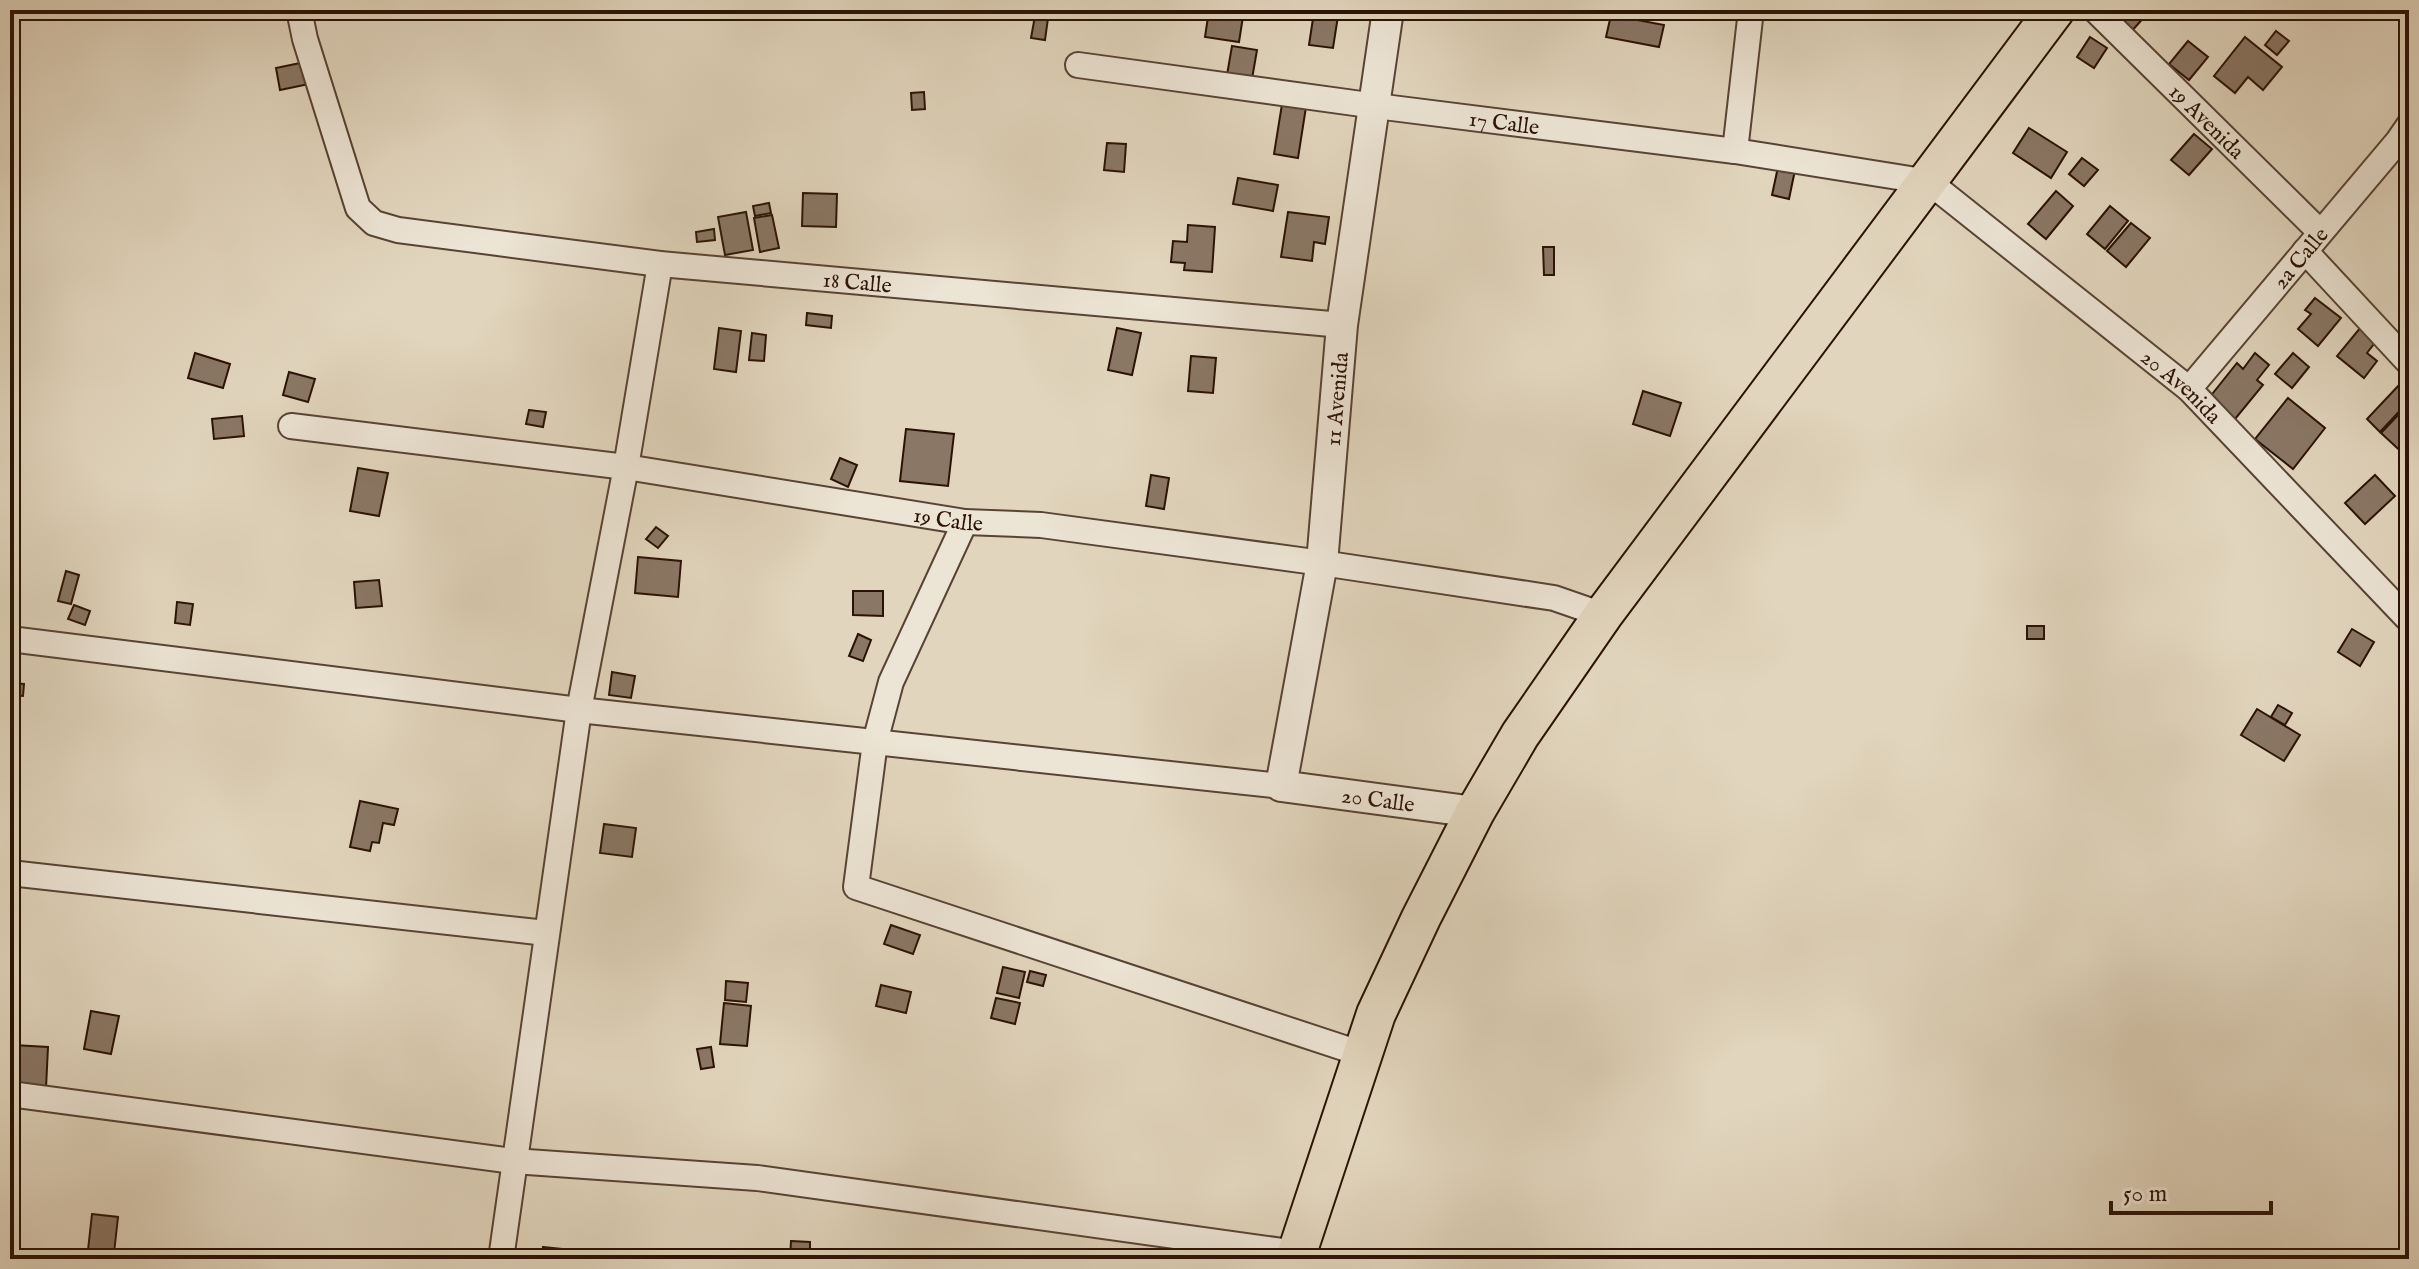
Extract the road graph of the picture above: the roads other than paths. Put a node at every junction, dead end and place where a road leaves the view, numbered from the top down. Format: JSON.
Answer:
{"nodes":[{"id":1,"x":299,"y":10,"type":"edge"},
{"id":2,"x":1388,"y":10,"type":"edge"},
{"id":3,"x":1751,"y":10,"type":"edge"},
{"id":4,"x":2055,"y":10,"type":"edge"},
{"id":5,"x":2095,"y":10,"type":"edge"},
{"id":6,"x":1078,"y":65,"type":"dead end"},
{"id":7,"x":1376,"y":106,"type":"junction"},
{"id":8,"x":2409,"y":125,"type":"edge"},
{"id":9,"x":1735,"y":151,"type":"junction"},
{"id":10,"x":1929,"y":182,"type":"junction"},
{"id":11,"x":2313,"y":241,"type":"junction"},
{"id":12,"x":660,"y":264,"type":"junction"},
{"id":13,"x":1342,"y":325,"type":"junction"},
{"id":14,"x":2409,"y":363,"type":"edge"},
{"id":15,"x":2189,"y":389,"type":"junction"},
{"id":16,"x":291,"y":426,"type":"dead end"},
{"id":17,"x":626,"y":467,"type":"junction"},
{"id":18,"x":965,"y":522,"type":"junction"},
{"id":19,"x":1322,"y":563,"type":"junction"},
{"id":20,"x":1603,"y":615,"type":"junction"},
{"id":21,"x":2409,"y":620,"type":"edge"},
{"id":22,"x":10,"y":639,"type":"edge"},
{"id":23,"x":579,"y":710,"type":"junction"},
{"id":24,"x":875,"y":742,"type":"junction"},
{"id":25,"x":1281,"y":786,"type":"junction"},
{"id":26,"x":1475,"y":812,"type":"junction"},
{"id":27,"x":10,"y":873,"type":"edge"},
{"id":28,"x":546,"y":933,"type":"junction"},
{"id":29,"x":1362,"y":1054,"type":"junction"},
{"id":30,"x":10,"y":1094,"type":"edge"},
{"id":31,"x":513,"y":1161,"type":"junction"},
{"id":32,"x":1296,"y":1256,"type":"edge"},
{"id":33,"x":501,"y":1259,"type":"edge"}],
"edges":[{"from":1,"to":12,"type":"street","name":"18 Calle"},
{"from":2,"to":7,"type":"street","name":"11 Avenida"},
{"from":3,"to":9,"type":"street"},
{"from":4,"to":10,"type":"main road"},
{"from":5,"to":11,"type":"street","name":"19 Avenida"},
{"from":6,"to":7,"type":"street","name":"17 Calle"},
{"from":7,"to":9,"type":"street","name":"17 Calle"},
{"from":7,"to":13,"type":"street","name":"11 Avenida"},
{"from":8,"to":11,"type":"street","name":"2a Calle"},
{"from":9,"to":10,"type":"street","name":"17 Calle"},
{"from":10,"to":15,"type":"street","name":"20 Avenida"},
{"from":10,"to":20,"type":"main road"},
{"from":11,"to":14,"type":"street","name":"19 Avenida"},
{"from":11,"to":15,"type":"street","name":"2a Calle"},
{"from":12,"to":13,"type":"street","name":"18 Calle"},
{"from":12,"to":17,"type":"street"},
{"from":13,"to":19,"type":"street","name":"11 Avenida"},
{"from":15,"to":21,"type":"street","name":"20 Avenida"},
{"from":16,"to":17,"type":"street","name":"19 Calle"},
{"from":17,"to":18,"type":"street","name":"19 Calle"},
{"from":17,"to":23,"type":"street"},
{"from":18,"to":19,"type":"street","name":"19 Calle"},
{"from":18,"to":24,"type":"street"},
{"from":19,"to":20,"type":"street","name":"19 Calle"},
{"from":19,"to":25,"type":"street","name":"11 Avenida"},
{"from":20,"to":26,"type":"main road"},
{"from":22,"to":23,"type":"street"},
{"from":23,"to":24,"type":"street"},
{"from":23,"to":28,"type":"street"},
{"from":24,"to":25,"type":"street"},
{"from":24,"to":29,"type":"street"},
{"from":25,"to":26,"type":"street","name":"20 Calle"},
{"from":26,"to":29,"type":"main road"},
{"from":27,"to":28,"type":"street"},
{"from":28,"to":31,"type":"street"},
{"from":29,"to":32,"type":"main road"},
{"from":30,"to":31,"type":"street"},
{"from":31,"to":32,"type":"street"},
{"from":31,"to":33,"type":"street"}]}
